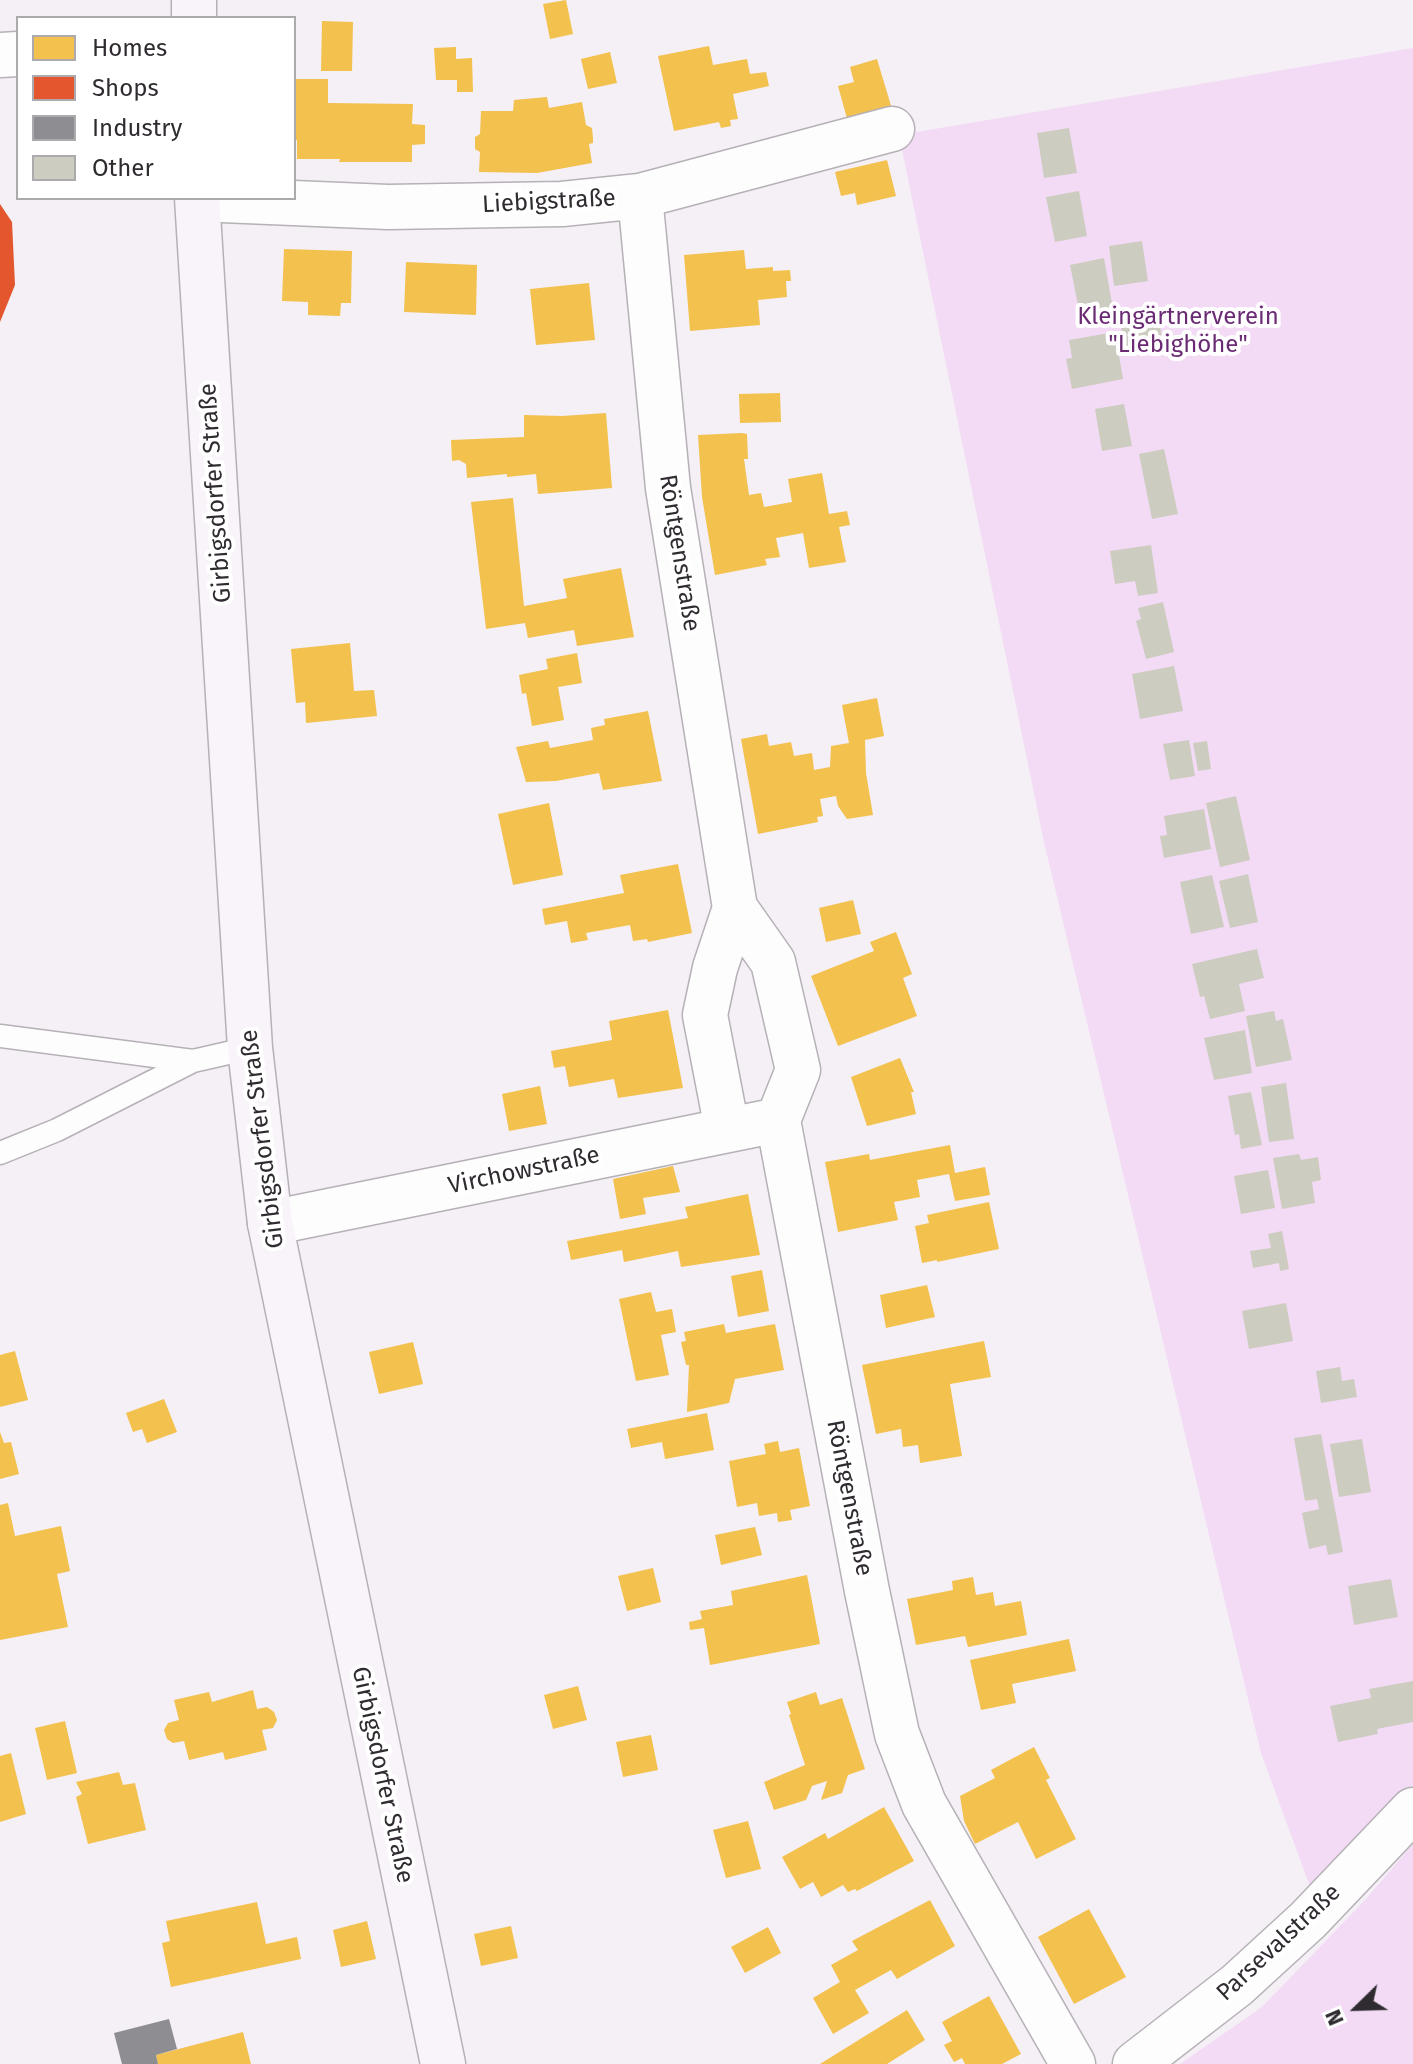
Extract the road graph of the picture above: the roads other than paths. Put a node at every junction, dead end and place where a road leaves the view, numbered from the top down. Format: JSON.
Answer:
{"nodes":[{"id":1,"x":892,"y":129,"type":"dead end"},
{"id":2,"x":640,"y":196,"type":"junction"},
{"id":3,"x":198,"y":200,"type":"edge"},
{"id":4,"x":222,"y":200,"type":"edge"},
{"id":5,"x":735,"y":908,"type":"junction"},
{"id":6,"x":0,"y":1036,"type":"edge"},
{"id":7,"x":250,"y":1048,"type":"junction"},
{"id":8,"x":193,"y":1061,"type":"junction"},
{"id":9,"x":778,"y":1120,"type":"junction"},
{"id":10,"x":727,"y":1129,"type":"junction"},
{"id":11,"x":0,"y":1153,"type":"edge"},
{"id":12,"x":270,"y":1223,"type":"junction"},
{"id":13,"x":1413,"y":1810,"type":"edge"},
{"id":14,"x":443,"y":2064,"type":"edge"},
{"id":15,"x":1073,"y":2064,"type":"edge"},
{"id":16,"x":1135,"y":2064,"type":"edge"}],
"edges":[{"from":1,"to":2,"type":"street","name":"Liebigstraße"},
{"from":2,"to":4,"type":"street","name":"Liebigstraße"},
{"from":2,"to":5,"type":"street","name":"Röntgenstraße"},
{"from":3,"to":7,"type":"street","name":"Girbigsdorfer Straße"},
{"from":5,"to":9,"type":"street","name":"Röntgenstraße"},
{"from":5,"to":10,"type":"street","name":"Röntgenstraße"},
{"from":6,"to":8,"type":"lane"},
{"from":7,"to":8,"type":"lane"},
{"from":7,"to":12,"type":"street","name":"Girbigsdorfer Straße"},
{"from":8,"to":11,"type":"lane"},
{"from":9,"to":10,"type":"street","name":"Virchowstraße"},
{"from":9,"to":15,"type":"street","name":"Röntgenstraße"},
{"from":10,"to":12,"type":"street","name":"Virchowstraße"},
{"from":12,"to":14,"type":"street","name":"Girbigsdorfer Straße"},
{"from":13,"to":16,"type":"street","name":"Parsevalstraße"}]}
